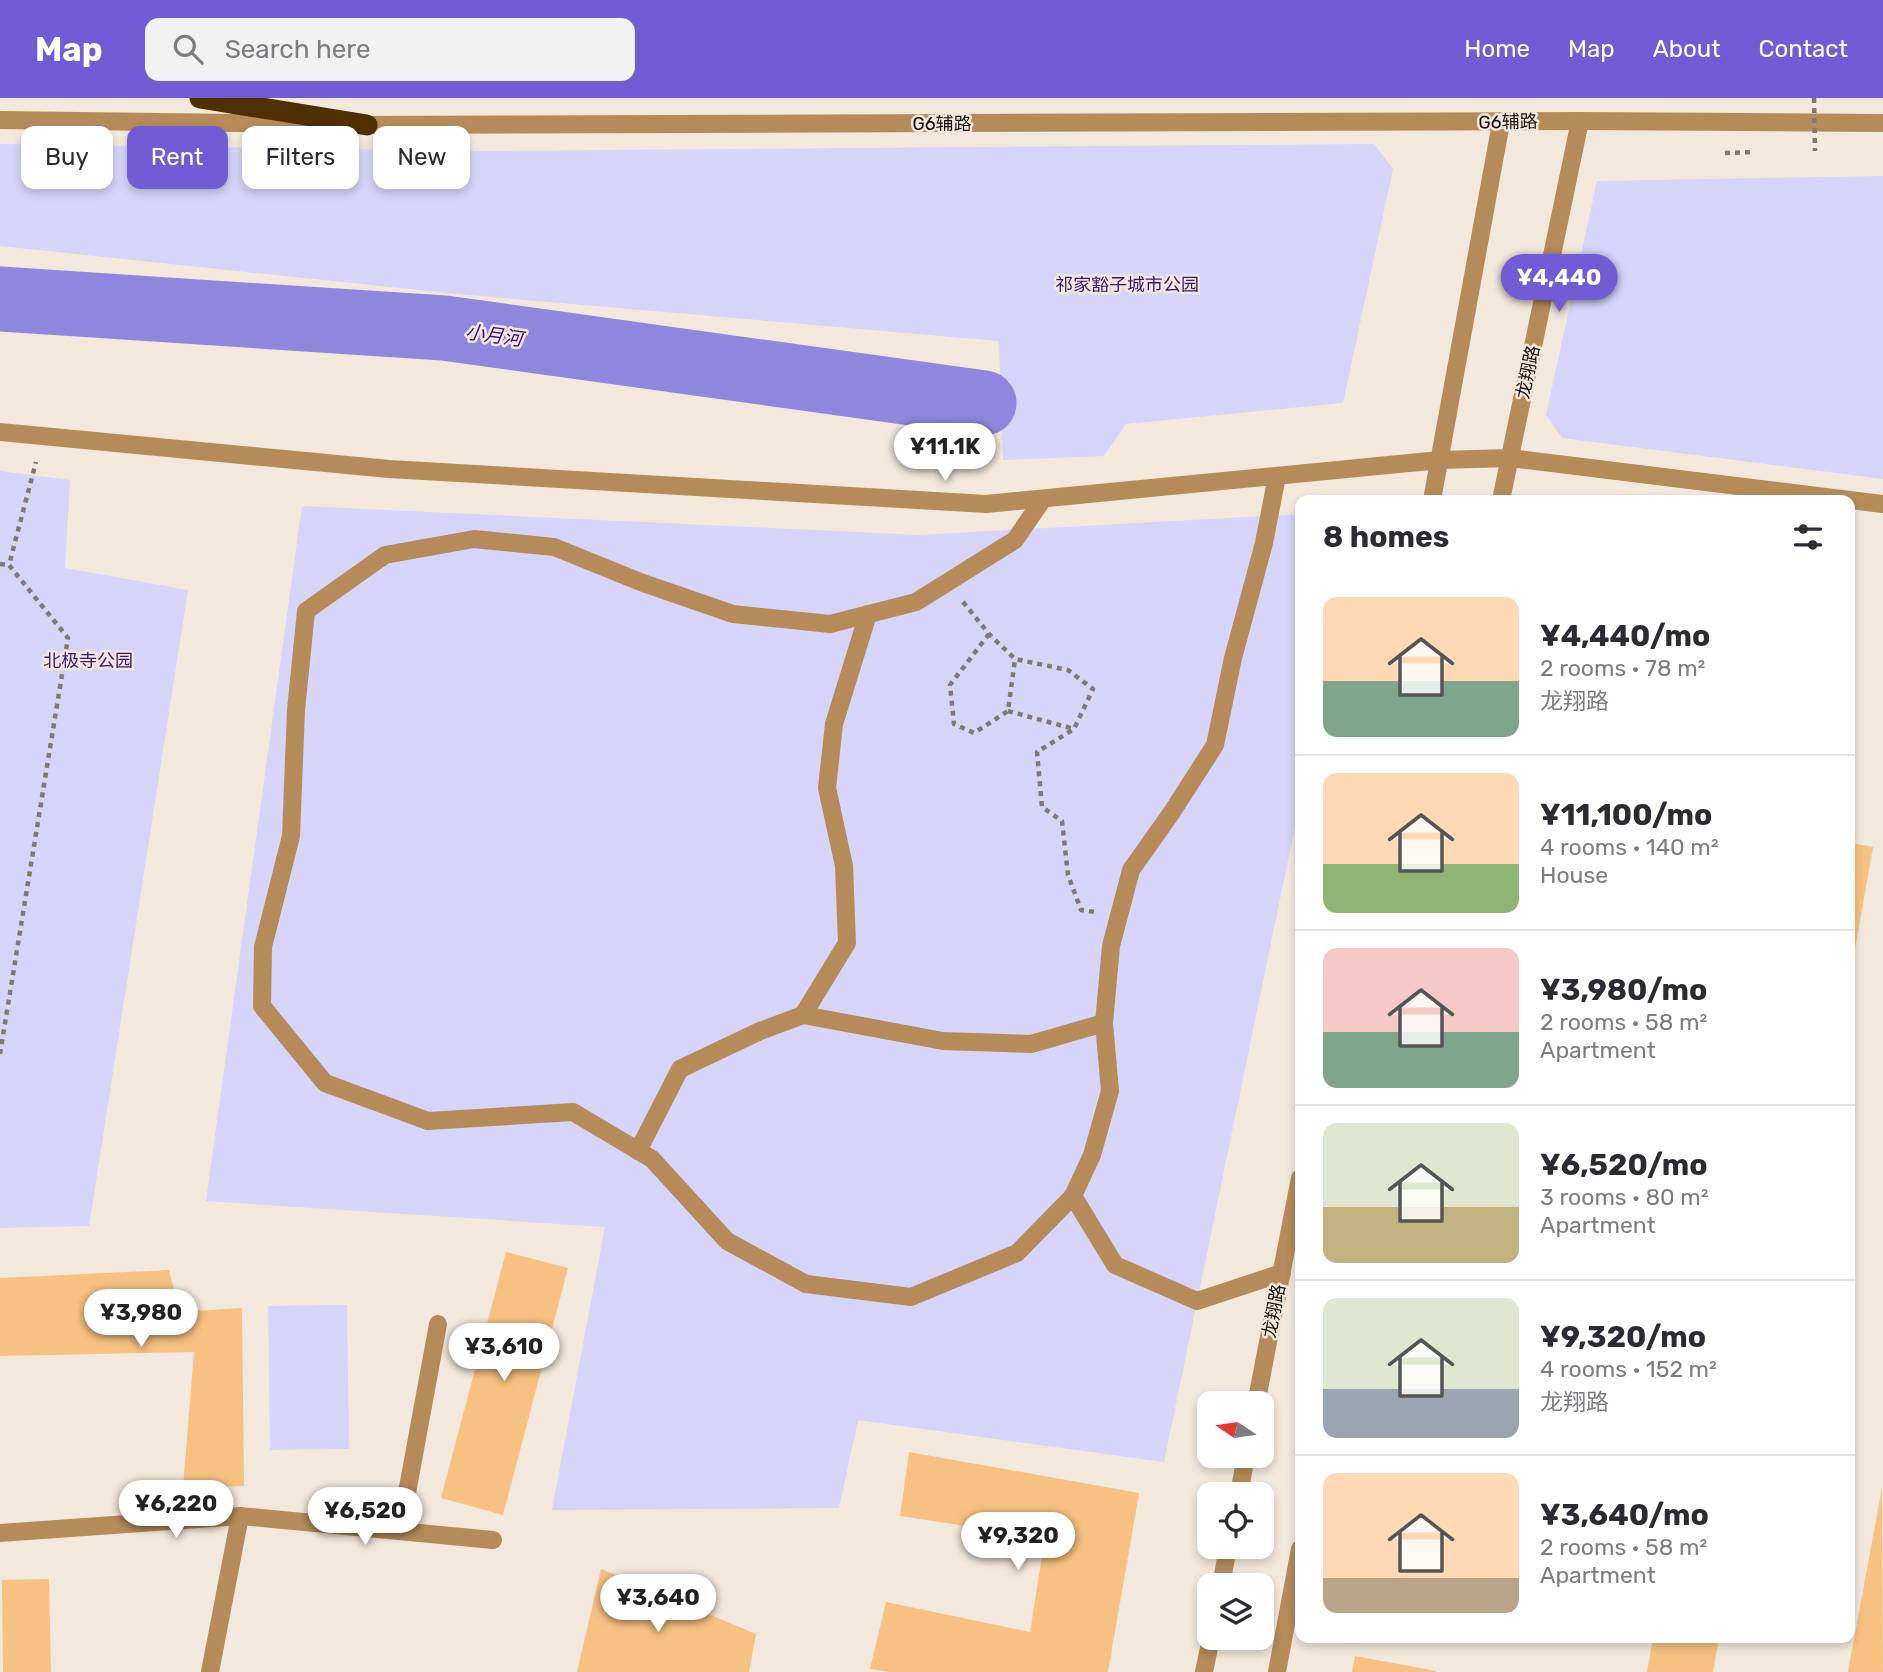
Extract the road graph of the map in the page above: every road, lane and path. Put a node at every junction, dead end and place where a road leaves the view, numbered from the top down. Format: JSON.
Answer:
{"nodes":[{"id":1,"x":200,"y":98,"type":"edge"},
{"id":2,"x":1814,"y":98,"type":"edge"},
{"id":3,"x":0,"y":120,"type":"edge"},
{"id":4,"x":1580,"y":121,"type":"junction"},
{"id":5,"x":1501,"y":123,"type":"junction"},
{"id":6,"x":1883,"y":123,"type":"edge"},
{"id":7,"x":367,"y":125,"type":"junction"},
{"id":8,"x":1815,"y":151,"type":"dead end"},
{"id":9,"x":0,"y":432,"type":"edge"},
{"id":10,"x":43,"y":436,"type":"junction"},
{"id":11,"x":1510,"y":458,"type":"junction"},
{"id":12,"x":1440,"y":460,"type":"junction"},
{"id":13,"x":1277,"y":476,"type":"junction"},
{"id":14,"x":1433,"y":495,"type":"edge"},
{"id":15,"x":1503,"y":495,"type":"edge"},
{"id":16,"x":1810,"y":495,"type":"edge"},
{"id":17,"x":1042,"y":499,"type":"junction"},
{"id":18,"x":1855,"y":501,"type":"edge"},
{"id":19,"x":1883,"y":504,"type":"edge"},
{"id":20,"x":0,"y":564,"type":"edge"},
{"id":21,"x":9,"y":565,"type":"junction"},
{"id":22,"x":948,"y":582,"type":"junction"},
{"id":23,"x":868,"y":614,"type":"junction"},
{"id":24,"x":989,"y":635,"type":"junction"},
{"id":25,"x":1015,"y":659,"type":"junction"},
{"id":26,"x":1008,"y":711,"type":"junction"},
{"id":27,"x":1073,"y":729,"type":"junction"},
{"id":28,"x":1118,"y":915,"type":"junction"},
{"id":29,"x":803,"y":1014,"type":"junction"},
{"id":30,"x":1104,"y":1023,"type":"junction"},
{"id":31,"x":0,"y":1054,"type":"edge"},
{"id":32,"x":638,"y":1151,"type":"junction"},
{"id":33,"x":1073,"y":1196,"type":"junction"},
{"id":34,"x":1295,"y":1204,"type":"edge"},
{"id":35,"x":1282,"y":1273,"type":"junction"},
{"id":36,"x":438,"y":1324,"type":"dead end"},
{"id":37,"x":1259,"y":1391,"type":"edge"},
{"id":38,"x":240,"y":1516,"type":"junction"},
{"id":39,"x":400,"y":1531,"type":"junction"},
{"id":40,"x":0,"y":1533,"type":"edge"},
{"id":41,"x":494,"y":1540,"type":"dead end"},
{"id":42,"x":1295,"y":1576,"type":"edge"},
{"id":43,"x":1209,"y":1650,"type":"edge"},
{"id":44,"x":210,"y":1672,"type":"edge"},
{"id":45,"x":1204,"y":1672,"type":"edge"},
{"id":46,"x":1277,"y":1672,"type":"edge"}],
"edges":[{"from":1,"to":7,"type":"highway"},
{"from":2,"to":8,"type":"path","bridge":true},
{"from":3,"to":7,"type":"street","name":"G6辅路"},
{"from":4,"to":5,"type":"street","name":"G6辅路"},
{"from":4,"to":6,"type":"street","name":"G6辅路"},
{"from":4,"to":11,"type":"street","name":"龙翔路"},
{"from":5,"to":7,"type":"street","name":"G6辅路"},
{"from":5,"to":12,"type":"street"},
{"from":9,"to":10,"type":"street"},
{"from":10,"to":17,"type":"street"},
{"from":10,"to":21,"type":"path"},
{"from":11,"to":12,"type":"street"},
{"from":11,"to":15,"type":"street","name":"龙翔路"},
{"from":11,"to":16,"type":"street"},
{"from":12,"to":13,"type":"street"},
{"from":12,"to":14,"type":"street"},
{"from":13,"to":17,"type":"street"},
{"from":13,"to":28,"type":"street"},
{"from":17,"to":22,"type":"street"},
{"from":18,"to":19,"type":"street"},
{"from":20,"to":21,"type":"path"},
{"from":21,"to":31,"type":"path"},
{"from":22,"to":23,"type":"street"},
{"from":22,"to":24,"type":"path"},
{"from":23,"to":29,"type":"street"},
{"from":23,"to":32,"type":"street"},
{"from":24,"to":25,"type":"path"},
{"from":24,"to":26,"type":"path"},
{"from":25,"to":26,"type":"path"},
{"from":25,"to":27,"type":"path"},
{"from":26,"to":27,"type":"path"},
{"from":27,"to":28,"type":"path"},
{"from":28,"to":30,"type":"street"},
{"from":29,"to":30,"type":"street"},
{"from":29,"to":32,"type":"street"},
{"from":30,"to":33,"type":"street"},
{"from":32,"to":33,"type":"street"},
{"from":33,"to":35,"type":"street"},
{"from":34,"to":35,"type":"street","name":"龙翔路"},
{"from":35,"to":37,"type":"street","name":"龙翔路"},
{"from":36,"to":39,"type":"street"},
{"from":38,"to":39,"type":"street"},
{"from":38,"to":40,"type":"street"},
{"from":38,"to":44,"type":"street"},
{"from":39,"to":41,"type":"street"},
{"from":42,"to":46,"type":"street"},
{"from":43,"to":45,"type":"street"}]}
